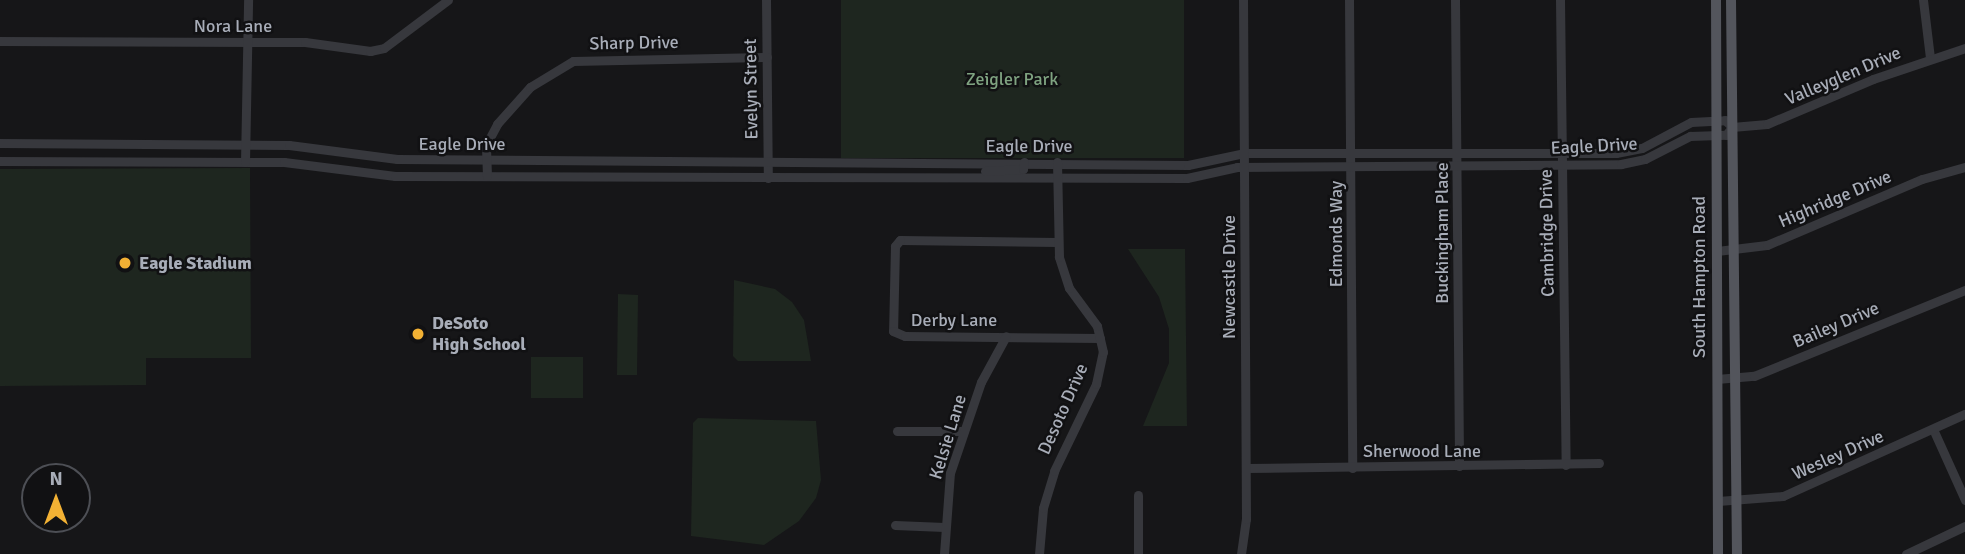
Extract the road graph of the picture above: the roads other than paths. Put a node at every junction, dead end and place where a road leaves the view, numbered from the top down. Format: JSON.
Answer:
{"nodes":[{"id":1,"x":248,"y":0,"type":"edge"},
{"id":2,"x":448,"y":0,"type":"edge"},
{"id":3,"x":766,"y":0,"type":"edge"},
{"id":4,"x":1243,"y":0,"type":"edge"},
{"id":5,"x":1349,"y":0,"type":"edge"},
{"id":6,"x":1455,"y":0,"type":"edge"},
{"id":7,"x":1560,"y":0,"type":"edge"},
{"id":8,"x":1716,"y":0,"type":"edge"},
{"id":9,"x":1731,"y":0,"type":"edge"},
{"id":10,"x":1923,"y":0,"type":"edge"},
{"id":11,"x":0,"y":41,"type":"edge"},
{"id":12,"x":248,"y":42,"type":"junction"},
{"id":13,"x":1965,"y":48,"type":"edge"},
{"id":14,"x":767,"y":57,"type":"junction"},
{"id":15,"x":1930,"y":58,"type":"junction"},
{"id":16,"x":1718,"y":120,"type":"junction"},
{"id":17,"x":1732,"y":127,"type":"junction"},
{"id":18,"x":1718,"y":135,"type":"junction"},
{"id":19,"x":0,"y":143,"type":"edge"},
{"id":20,"x":246,"y":144,"type":"junction"},
{"id":21,"x":1457,"y":151,"type":"junction"},
{"id":22,"x":1561,"y":151,"type":"junction"},
{"id":23,"x":1350,"y":152,"type":"junction"},
{"id":24,"x":1244,"y":153,"type":"junction"},
{"id":25,"x":486,"y":160,"type":"junction"},
{"id":26,"x":0,"y":161,"type":"edge"},
{"id":27,"x":634,"y":161,"type":"junction"},
{"id":28,"x":245,"y":162,"type":"junction"},
{"id":29,"x":768,"y":162,"type":"junction"},
{"id":30,"x":849,"y":162,"type":"junction"},
{"id":31,"x":1024,"y":162,"type":"junction"},
{"id":32,"x":1057,"y":162,"type":"junction"},
{"id":33,"x":1561,"y":164,"type":"junction"},
{"id":34,"x":1188,"y":165,"type":"junction"},
{"id":35,"x":1457,"y":165,"type":"junction"},
{"id":36,"x":1352,"y":166,"type":"junction"},
{"id":37,"x":1244,"y":167,"type":"junction"},
{"id":38,"x":1965,"y":167,"type":"edge"},
{"id":39,"x":1057,"y":175,"type":"junction"},
{"id":40,"x":487,"y":176,"type":"junction"},
{"id":41,"x":952,"y":176,"type":"junction"},
{"id":42,"x":634,"y":177,"type":"junction"},
{"id":43,"x":768,"y":178,"type":"junction"},
{"id":44,"x":849,"y":178,"type":"junction"},
{"id":45,"x":1187,"y":178,"type":"junction"},
{"id":46,"x":1057,"y":242,"type":"junction"},
{"id":47,"x":1717,"y":251,"type":"junction"},
{"id":48,"x":1735,"y":251,"type":"junction"},
{"id":49,"x":1965,"y":290,"type":"edge"},
{"id":50,"x":1006,"y":337,"type":"junction"},
{"id":51,"x":1100,"y":338,"type":"junction"},
{"id":52,"x":1736,"y":377,"type":"junction"},
{"id":53,"x":1717,"y":379,"type":"junction"},
{"id":54,"x":1965,"y":414,"type":"edge"},
{"id":55,"x":1933,"y":429,"type":"junction"},
{"id":56,"x":897,"y":431,"type":"dead end"},
{"id":57,"x":962,"y":431,"type":"junction"},
{"id":58,"x":1599,"y":463,"type":"dead end"},
{"id":59,"x":1566,"y":465,"type":"junction"},
{"id":60,"x":1459,"y":466,"type":"junction"},
{"id":61,"x":1246,"y":468,"type":"junction"},
{"id":62,"x":1352,"y":468,"type":"junction"},
{"id":63,"x":1138,"y":495,"type":"dead end"},
{"id":64,"x":1965,"y":500,"type":"edge"},
{"id":65,"x":1718,"y":501,"type":"junction"},
{"id":66,"x":1737,"y":501,"type":"junction"},
{"id":67,"x":895,"y":525,"type":"dead end"},
{"id":68,"x":1965,"y":526,"type":"edge"},
{"id":69,"x":944,"y":527,"type":"junction"},
{"id":70,"x":944,"y":554,"type":"edge"},
{"id":71,"x":1040,"y":554,"type":"edge"},
{"id":72,"x":1138,"y":554,"type":"edge"},
{"id":73,"x":1241,"y":554,"type":"edge"},
{"id":74,"x":1718,"y":554,"type":"edge"},
{"id":75,"x":1737,"y":554,"type":"edge"},
{"id":76,"x":1906,"y":554,"type":"edge"}],
"edges":[{"from":1,"to":12,"type":"street"},
{"from":2,"to":12,"type":"street","name":"Nora Lane"},
{"from":3,"to":14,"type":"street","name":"Evelyn Street"},
{"from":4,"to":24,"type":"street","name":"Newcastle Drive"},
{"from":5,"to":23,"type":"street","name":"Edmonds Way"},
{"from":6,"to":21,"type":"street","name":"Buckingham Place"},
{"from":7,"to":22,"type":"street","name":"Cambridge Drive"},
{"from":8,"to":16,"type":"main road","name":"South Hampton Road"},
{"from":9,"to":17,"type":"main road","name":"South Hampton Road"},
{"from":10,"to":15,"type":"street"},
{"from":11,"to":12,"type":"street","name":"Nora Lane"},
{"from":12,"to":20,"type":"street"},
{"from":13,"to":15,"type":"street","name":"Valleyglen Drive"},
{"from":14,"to":25,"type":"street","name":"Sharp Drive"},
{"from":14,"to":29,"type":"street","name":"Evelyn Street"},
{"from":15,"to":17,"type":"street","name":"Valleyglen Drive"},
{"from":16,"to":17,"type":"street"},
{"from":16,"to":18,"type":"main road","name":"South Hampton Road"},
{"from":16,"to":22,"type":"street","name":"Eagle Drive"},
{"from":17,"to":18,"type":"street","name":"Eagle Drive"},
{"from":17,"to":48,"type":"main road","name":"South Hampton Road"},
{"from":18,"to":33,"type":"street","name":"Eagle Drive"},
{"from":18,"to":47,"type":"main road","name":"South Hampton Road"},
{"from":19,"to":20,"type":"street","name":"Eagle Drive"},
{"from":20,"to":25,"type":"street","name":"Eagle Drive"},
{"from":20,"to":28,"type":"street"},
{"from":21,"to":22,"type":"street","name":"Eagle Drive"},
{"from":21,"to":23,"type":"street","name":"Eagle Drive"},
{"from":21,"to":35,"type":"street","name":"Buckingham Place"},
{"from":22,"to":33,"type":"street","name":"Cambridge Drive"},
{"from":23,"to":24,"type":"street","name":"Eagle Drive"},
{"from":23,"to":36,"type":"street","name":"Edmonds Way"},
{"from":24,"to":34,"type":"street","name":"Eagle Drive"},
{"from":24,"to":37,"type":"street","name":"Newcastle Drive"},
{"from":25,"to":27,"type":"street","name":"Eagle Drive"},
{"from":25,"to":40,"type":"street","name":"Sharp Drive"},
{"from":26,"to":28,"type":"street","name":"Eagle Drive"},
{"from":27,"to":29,"type":"street","name":"Eagle Drive"},
{"from":27,"to":42,"type":"street"},
{"from":28,"to":40,"type":"street","name":"Eagle Drive"},
{"from":29,"to":30,"type":"street","name":"Eagle Drive"},
{"from":29,"to":43,"type":"street","name":"Evelyn Street"},
{"from":30,"to":31,"type":"street","name":"Eagle Drive"},
{"from":30,"to":44,"type":"street"},
{"from":31,"to":32,"type":"street","name":"Eagle Drive"},
{"from":31,"to":41,"type":"street"},
{"from":32,"to":34,"type":"street","name":"Eagle Drive"},
{"from":32,"to":39,"type":"street","name":"Desoto Drive"},
{"from":33,"to":35,"type":"street","name":"Eagle Drive"},
{"from":33,"to":59,"type":"street","name":"Cambridge Drive"},
{"from":34,"to":45,"type":"street"},
{"from":35,"to":36,"type":"street","name":"Eagle Drive"},
{"from":35,"to":60,"type":"street","name":"Buckingham Place"},
{"from":36,"to":37,"type":"street","name":"Eagle Drive"},
{"from":36,"to":62,"type":"street","name":"Edmonds Way"},
{"from":37,"to":45,"type":"street","name":"Eagle Drive"},
{"from":37,"to":61,"type":"street","name":"Newcastle Drive"},
{"from":38,"to":48,"type":"street","name":"Highridge Drive"},
{"from":39,"to":41,"type":"street","name":"Eagle Drive"},
{"from":39,"to":45,"type":"street","name":"Eagle Drive"},
{"from":39,"to":46,"type":"street","name":"Desoto Drive"},
{"from":40,"to":42,"type":"street","name":"Eagle Drive"},
{"from":41,"to":44,"type":"street","name":"Eagle Drive"},
{"from":42,"to":43,"type":"street","name":"Eagle Drive"},
{"from":43,"to":44,"type":"street","name":"Eagle Drive"},
{"from":46,"to":50,"type":"street","name":"Derby Lane"},
{"from":46,"to":51,"type":"street","name":"Desoto Drive"},
{"from":47,"to":48,"type":"street","name":"Highridge Drive"},
{"from":47,"to":53,"type":"main road","name":"South Hampton Road"},
{"from":48,"to":52,"type":"main road","name":"South Hampton Road"},
{"from":49,"to":52,"type":"street","name":"Bailey Drive"},
{"from":50,"to":51,"type":"street","name":"Derby Lane"},
{"from":50,"to":57,"type":"street","name":"Kelsie Lane"},
{"from":51,"to":71,"type":"street","name":"Desoto Drive"},
{"from":52,"to":53,"type":"street","name":"Bailey Drive"},
{"from":52,"to":66,"type":"main road","name":"South Hampton Road"},
{"from":53,"to":65,"type":"main road","name":"South Hampton Road"},
{"from":54,"to":55,"type":"street","name":"Wesley Drive"},
{"from":55,"to":64,"type":"street"},
{"from":55,"to":66,"type":"street","name":"Wesley Drive"},
{"from":56,"to":57,"type":"street"},
{"from":57,"to":69,"type":"street","name":"Kelsie Lane"},
{"from":58,"to":59,"type":"street","name":"Sherwood Lane"},
{"from":59,"to":60,"type":"street","name":"Sherwood Lane"},
{"from":60,"to":62,"type":"street","name":"Sherwood Lane"},
{"from":61,"to":62,"type":"street","name":"Sherwood Lane"},
{"from":61,"to":73,"type":"street","name":"Newcastle Drive"},
{"from":63,"to":72,"type":"street"},
{"from":65,"to":66,"type":"street","name":"Wesley Drive"},
{"from":65,"to":74,"type":"main road","name":"South Hampton Road"},
{"from":66,"to":75,"type":"main road","name":"South Hampton Road"},
{"from":67,"to":69,"type":"street"},
{"from":68,"to":76,"type":"street"},
{"from":69,"to":70,"type":"street","name":"Kelsie Lane"}]}
